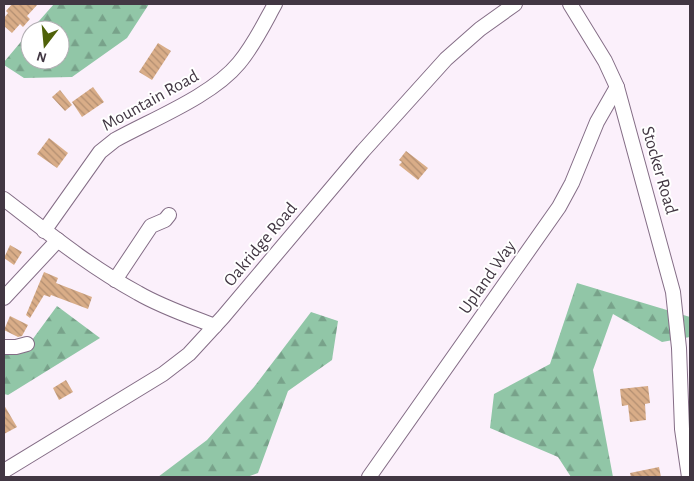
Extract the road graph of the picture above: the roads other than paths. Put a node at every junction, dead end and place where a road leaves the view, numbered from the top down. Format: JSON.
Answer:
{"nodes":[{"id":1,"x":275,"y":4,"type":"edge"},
{"id":2,"x":515,"y":4,"type":"edge"},
{"id":3,"x":570,"y":4,"type":"edge"},
{"id":4,"x":617,"y":87,"type":"junction"},
{"id":5,"x":4,"y":199,"type":"edge"},
{"id":6,"x":169,"y":215,"type":"dead end"},
{"id":7,"x":44,"y":231,"type":"junction"},
{"id":8,"x":58,"y":240,"type":"junction"},
{"id":9,"x":115,"y":280,"type":"junction"},
{"id":10,"x":4,"y":298,"type":"edge"},
{"id":11,"x":215,"y":326,"type":"junction"},
{"id":12,"x":27,"y":344,"type":"dead end"},
{"id":13,"x":4,"y":347,"type":"edge"},
{"id":14,"x":4,"y":471,"type":"edge"},
{"id":15,"x":369,"y":477,"type":"edge"},
{"id":16,"x":688,"y":477,"type":"edge"}],
"edges":[{"from":1,"to":7,"type":"street","name":"Mountain Road"},
{"from":2,"to":11,"type":"street","name":"Oakridge Road"},
{"from":3,"to":4,"type":"street","name":"Stocker Road"},
{"from":4,"to":15,"type":"street","name":"Upland Way"},
{"from":4,"to":16,"type":"street","name":"Stocker Road"},
{"from":5,"to":7,"type":"street"},
{"from":6,"to":9,"type":"street"},
{"from":7,"to":8,"type":"street"},
{"from":8,"to":9,"type":"street"},
{"from":8,"to":10,"type":"street"},
{"from":9,"to":11,"type":"street"},
{"from":11,"to":14,"type":"street","name":"Oakridge Road"},
{"from":12,"to":13,"type":"street"}]}
